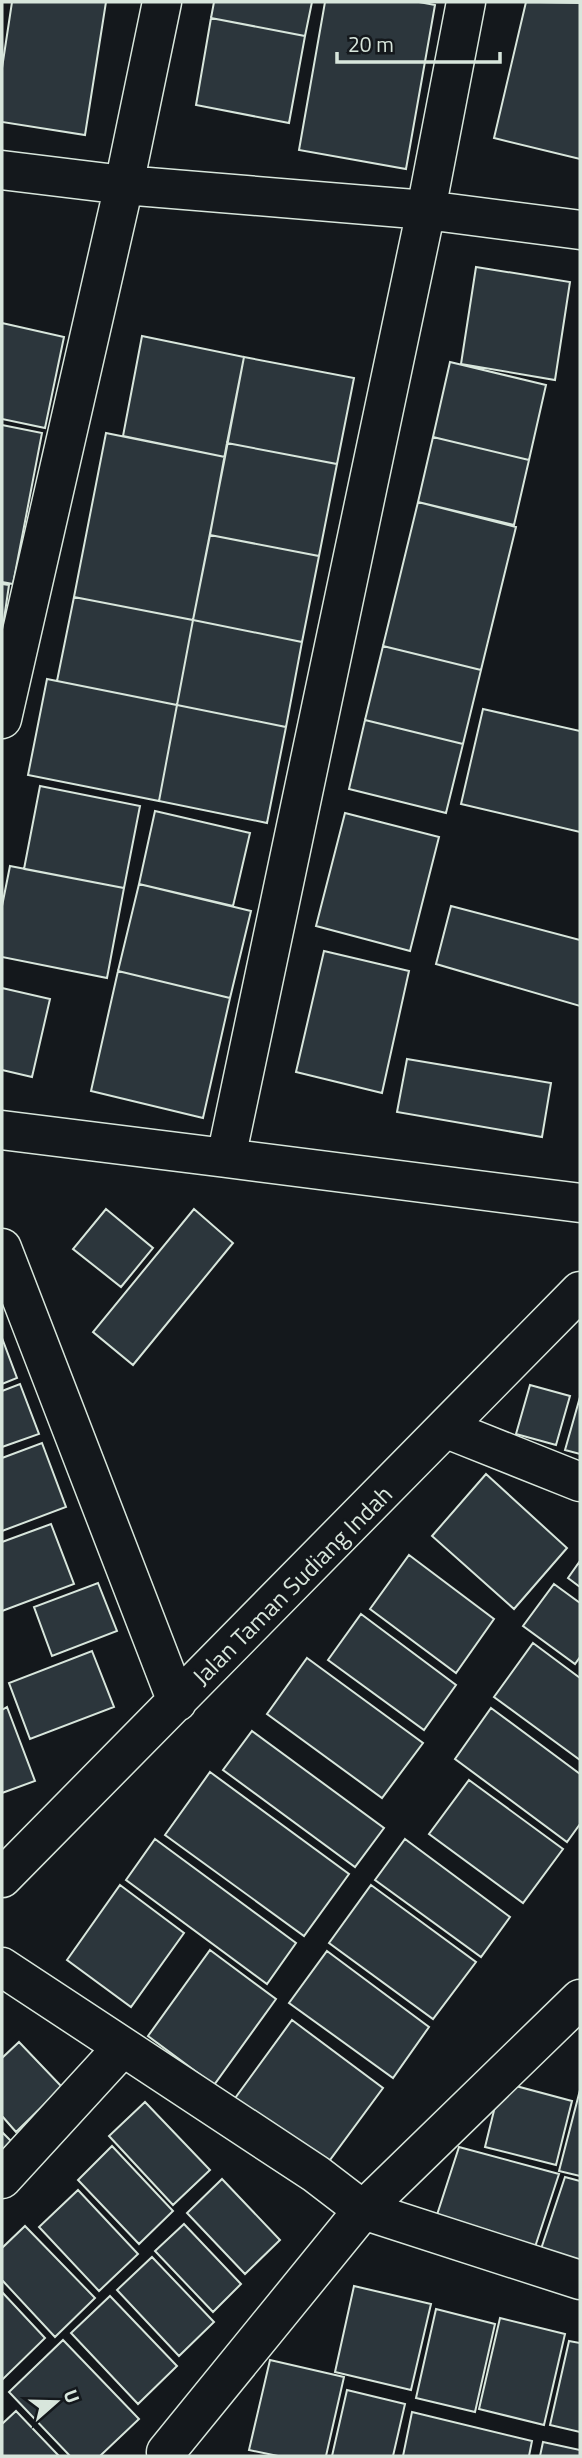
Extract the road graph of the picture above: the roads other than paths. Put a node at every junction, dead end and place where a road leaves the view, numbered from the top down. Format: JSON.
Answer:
{"nodes":[{"id":1,"x":162,"y":2,"type":"edge"},
{"id":2,"x":466,"y":2,"type":"edge"},
{"id":3,"x":2,"y":170,"type":"edge"},
{"id":4,"x":124,"y":185,"type":"junction"},
{"id":5,"x":426,"y":210,"type":"junction"},
{"id":6,"x":580,"y":230,"type":"edge"},
{"id":7,"x":2,"y":719,"type":"edge"},
{"id":8,"x":2,"y":1130,"type":"edge"},
{"id":9,"x":226,"y":1158,"type":"junction"},
{"id":10,"x":580,"y":1203,"type":"edge"},
{"id":11,"x":2,"y":1248,"type":"edge"},
{"id":12,"x":580,"y":1291,"type":"edge"},
{"id":13,"x":447,"y":1429,"type":"junction"},
{"id":14,"x":580,"y":1482,"type":"edge"},
{"id":15,"x":177,"y":1702,"type":"junction"},
{"id":16,"x":2,"y":1878,"type":"edge"},
{"id":17,"x":2,"y":1967,"type":"edge"},
{"id":18,"x":579,"y":2003,"type":"edge"},
{"id":19,"x":122,"y":2048,"type":"junction"},
{"id":20,"x":2,"y":2179,"type":"edge"},
{"id":21,"x":363,"y":2210,"type":"junction"},
{"id":22,"x":580,"y":2280,"type":"edge"},
{"id":23,"x":169,"y":2455,"type":"edge"}],
"edges":[{"from":1,"to":4,"type":"street"},
{"from":2,"to":5,"type":"street"},
{"from":3,"to":4,"type":"street"},
{"from":4,"to":5,"type":"street"},
{"from":4,"to":7,"type":"street"},
{"from":5,"to":6,"type":"street"},
{"from":5,"to":9,"type":"street"},
{"from":8,"to":9,"type":"street"},
{"from":9,"to":10,"type":"street"},
{"from":11,"to":15,"type":"street"},
{"from":12,"to":13,"type":"street","name":"Jalan Taman Sudiang Indah"},
{"from":13,"to":14,"type":"street"},
{"from":13,"to":15,"type":"street","name":"Jalan Taman Sudiang Indah"},
{"from":15,"to":16,"type":"street","name":"Jalan Taman Sudiang Indah"},
{"from":17,"to":19,"type":"street"},
{"from":18,"to":21,"type":"street"},
{"from":19,"to":20,"type":"street"},
{"from":19,"to":21,"type":"street"},
{"from":21,"to":22,"type":"street"},
{"from":21,"to":23,"type":"street"}]}
